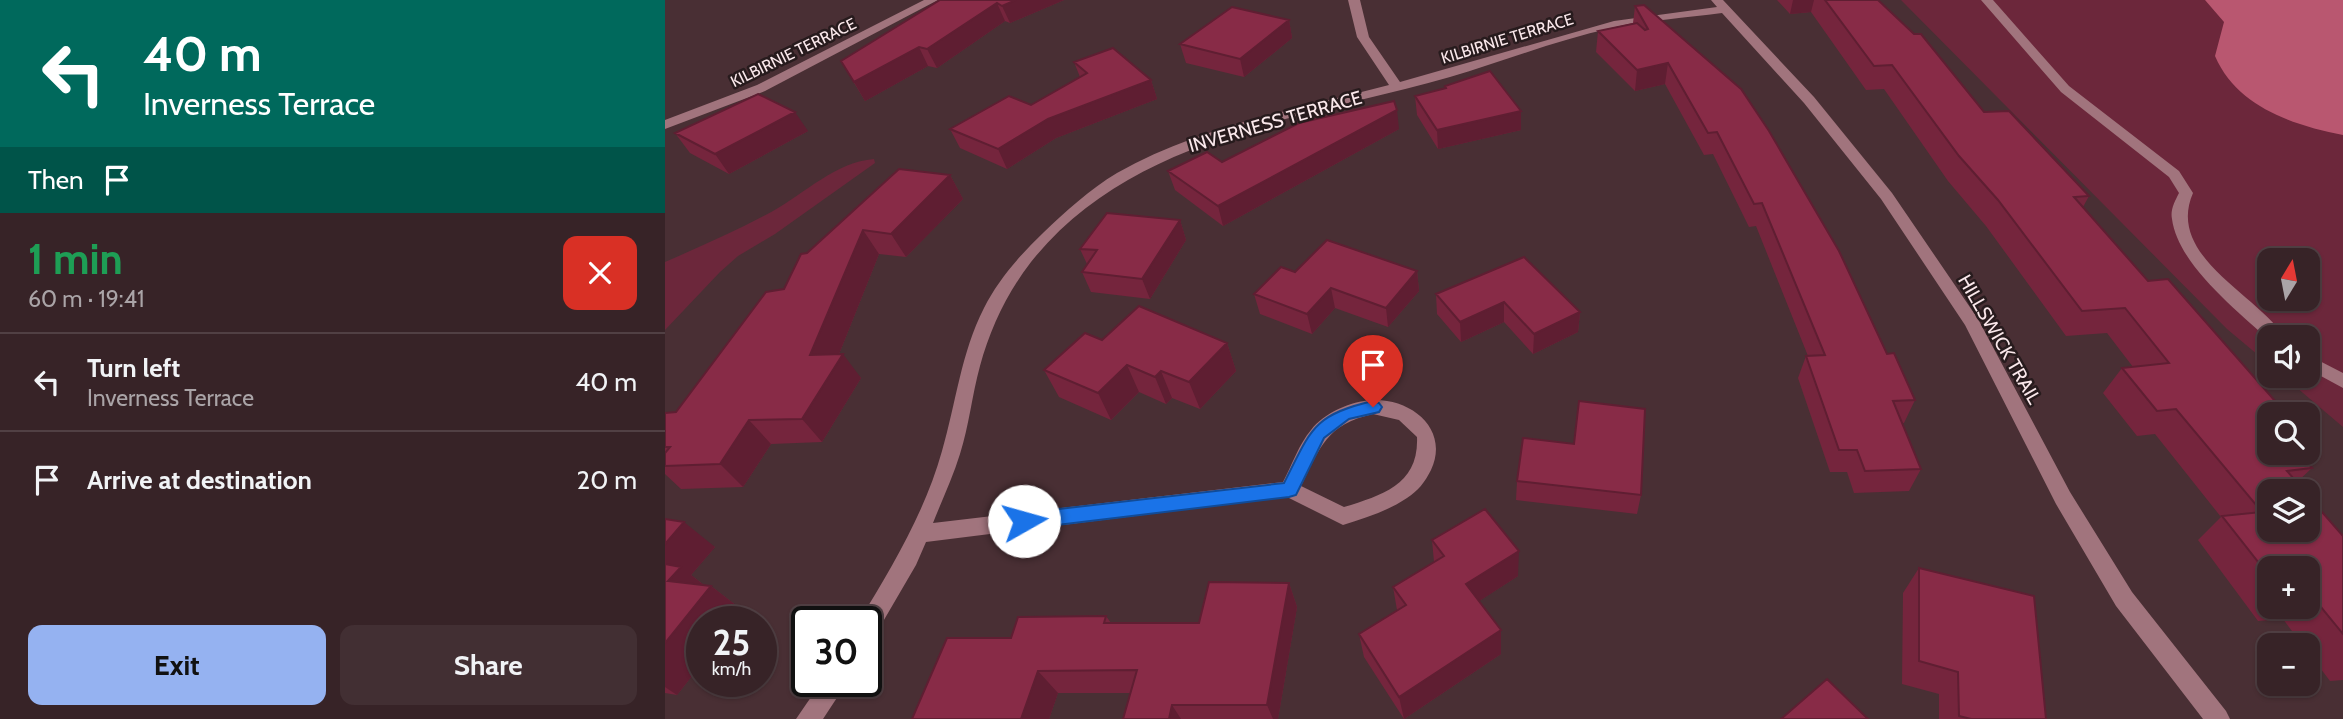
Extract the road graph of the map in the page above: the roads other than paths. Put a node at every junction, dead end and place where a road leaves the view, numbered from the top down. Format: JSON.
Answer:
{"nodes":[{"id":1,"x":932,"y":0,"type":"edge"},
{"id":2,"x":1354,"y":0,"type":"edge"},
{"id":3,"x":1987,"y":0,"type":"edge"},
{"id":4,"x":1720,"y":4,"type":"edge"},
{"id":5,"x":1397,"y":87,"type":"junction"},
{"id":6,"x":665,"y":125,"type":"edge"},
{"id":7,"x":2264,"y":325,"type":"edge"},
{"id":8,"x":2320,"y":368,"type":"edge"},
{"id":9,"x":2343,"y":381,"type":"edge"},
{"id":10,"x":1289,"y":489,"type":"junction"},
{"id":11,"x":917,"y":534,"type":"junction"},
{"id":12,"x":880,"y":606,"type":"edge"},
{"id":13,"x":824,"y":697,"type":"edge"},
{"id":14,"x":808,"y":719,"type":"edge"},
{"id":15,"x":2218,"y":719,"type":"edge"}],
"edges":[{"from":1,"to":6,"type":"street","name":"KILBIRNIE TERRACE"},
{"from":2,"to":5,"type":"street"},
{"from":3,"to":7,"type":"street"},
{"from":4,"to":5,"type":"street","name":"KILBIRNIE TERRACE"},
{"from":4,"to":15,"type":"street","name":"HILLSWICK TRAIL"},
{"from":5,"to":11,"type":"street","name":"INVERNESS TERRACE"},
{"from":8,"to":9,"type":"street"},
{"from":10,"to":10,"type":"street"},
{"from":10,"to":11,"type":"street"},
{"from":11,"to":12,"type":"street","name":"INVERNESS TERRACE"},
{"from":13,"to":14,"type":"street"}]}
